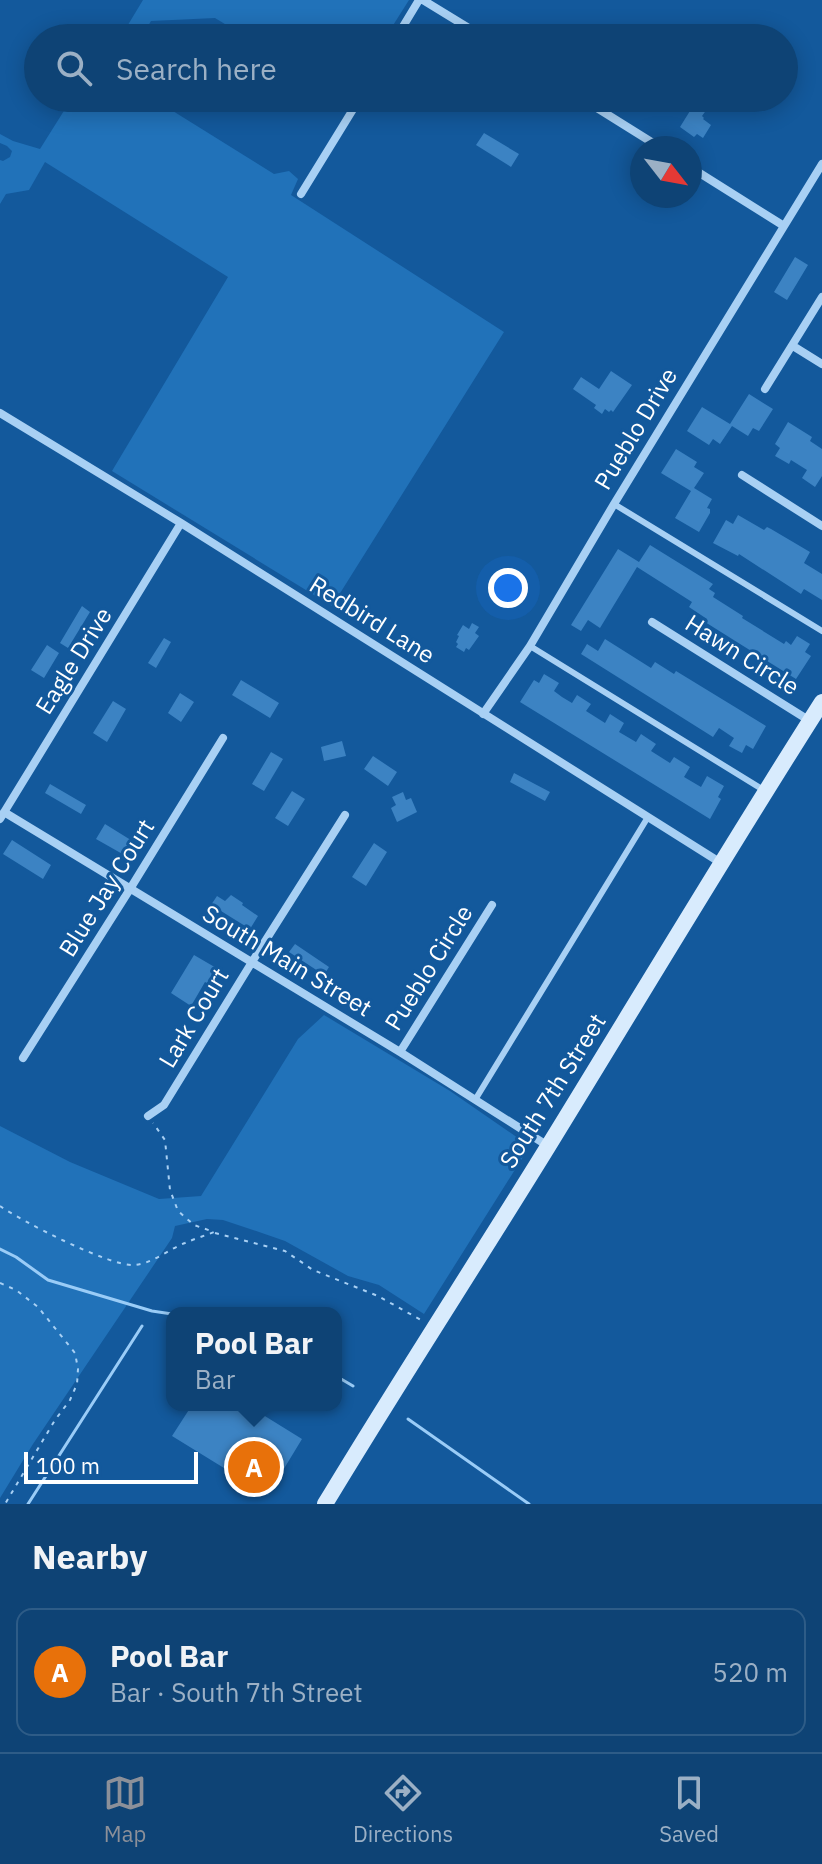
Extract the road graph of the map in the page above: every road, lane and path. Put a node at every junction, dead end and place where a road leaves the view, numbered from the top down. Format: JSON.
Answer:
{"nodes":[{"id":1,"x":421,"y":0,"type":"edge"},
{"id":2,"x":405,"y":24,"type":"edge"},
{"id":3,"x":461,"y":24,"type":"edge"},
{"id":4,"x":351,"y":112,"type":"edge"},
{"id":5,"x":603,"y":112,"type":"edge"},
{"id":6,"x":642,"y":136,"type":"edge"},
{"id":7,"x":822,"y":164,"type":"edge"},
{"id":8,"x":702,"y":175,"type":"edge"},
{"id":9,"x":301,"y":194,"type":"dead end"},
{"id":10,"x":784,"y":226,"type":"junction"},
{"id":11,"x":822,"y":297,"type":"edge"},
{"id":12,"x":793,"y":346,"type":"junction"},
{"id":13,"x":822,"y":364,"type":"edge"},
{"id":14,"x":765,"y":389,"type":"dead end"},
{"id":15,"x":0,"y":413,"type":"edge"},
{"id":16,"x":742,"y":475,"type":"dead end"},
{"id":17,"x":614,"y":504,"type":"junction"},
{"id":18,"x":181,"y":523,"type":"junction"},
{"id":19,"x":822,"y":526,"type":"edge"},
{"id":20,"x":652,"y":622,"type":"dead end"},
{"id":21,"x":822,"y":631,"type":"edge"},
{"id":22,"x":530,"y":646,"type":"junction"},
{"id":23,"x":822,"y":702,"type":"edge"},
{"id":24,"x":483,"y":714,"type":"junction"},
{"id":25,"x":810,"y":721,"type":"junction"},
{"id":26,"x":223,"y":738,"type":"dead end"},
{"id":27,"x":765,"y":791,"type":"junction"},
{"id":28,"x":345,"y":815,"type":"dead end"},
{"id":29,"x":2,"y":816,"type":"edge"},
{"id":30,"x":648,"y":817,"type":"junction"},
{"id":31,"x":721,"y":863,"type":"junction"},
{"id":32,"x":130,"y":889,"type":"junction"},
{"id":33,"x":492,"y":905,"type":"dead end"},
{"id":34,"x":252,"y":962,"type":"junction"},
{"id":35,"x":400,"y":1052,"type":"junction"},
{"id":36,"x":23,"y":1058,"type":"dead end"},
{"id":37,"x":475,"y":1100,"type":"junction"},
{"id":38,"x":148,"y":1116,"type":"joint"},
{"id":39,"x":548,"y":1146,"type":"junction"},
{"id":40,"x":0,"y":1206,"type":"edge"},
{"id":41,"x":214,"y":1232,"type":"junction"},
{"id":42,"x":0,"y":1283,"type":"edge"},
{"id":43,"x":433,"y":1327,"type":"junction"},
{"id":44,"x":5,"y":1504,"type":"edge"},
{"id":45,"x":325,"y":1504,"type":"edge"}],
"edges":[{"from":1,"to":2,"type":"street"},
{"from":1,"to":3,"type":"street"},
{"from":4,"to":9,"type":"street"},
{"from":5,"to":6,"type":"street"},
{"from":7,"to":10,"type":"street","name":"Pueblo Drive"},
{"from":8,"to":10,"type":"street"},
{"from":10,"to":17,"type":"street","name":"Pueblo Drive"},
{"from":11,"to":12,"type":"street"},
{"from":12,"to":13,"type":"street"},
{"from":12,"to":14,"type":"street"},
{"from":15,"to":18,"type":"street","name":"Redbird Lane"},
{"from":16,"to":19,"type":"street"},
{"from":17,"to":21,"type":"lane"},
{"from":17,"to":22,"type":"street","name":"Pueblo Drive"},
{"from":18,"to":24,"type":"street","name":"Redbird Lane"},
{"from":18,"to":29,"type":"street","name":"Eagle Drive"},
{"from":20,"to":25,"type":"street","name":"Hawn Circle"},
{"from":22,"to":24,"type":"street","name":"Pueblo Drive"},
{"from":22,"to":27,"type":"lane"},
{"from":23,"to":25,"type":"main road","name":"South 7th Street"},
{"from":24,"to":30,"type":"street","name":"Redbird Lane"},
{"from":25,"to":27,"type":"main road","name":"South 7th Street"},
{"from":26,"to":32,"type":"street","name":"Blue Jay Court"},
{"from":27,"to":31,"type":"main road","name":"South 7th Street"},
{"from":28,"to":34,"type":"street","name":"Lark Court"},
{"from":29,"to":32,"type":"street","name":"South Main Street"},
{"from":30,"to":31,"type":"street","name":"Redbird Lane"},
{"from":30,"to":37,"type":"lane"},
{"from":31,"to":39,"type":"main road","name":"South 7th Street"},
{"from":32,"to":34,"type":"street","name":"South Main Street"},
{"from":32,"to":36,"type":"street","name":"Blue Jay Court"},
{"from":33,"to":35,"type":"street","name":"Pueblo Circle"},
{"from":34,"to":35,"type":"street","name":"South Main Street"},
{"from":34,"to":38,"type":"street","name":"Lark Court"},
{"from":35,"to":37,"type":"street","name":"South Main Street"},
{"from":37,"to":39,"type":"street","name":"South Main Street"},
{"from":38,"to":41,"type":"path"},
{"from":39,"to":43,"type":"main road","name":"South 7th Street"},
{"from":40,"to":41,"type":"path"},
{"from":41,"to":43,"type":"path"},
{"from":42,"to":44,"type":"path"},
{"from":43,"to":45,"type":"main road","name":"South 7th Street"}]}
